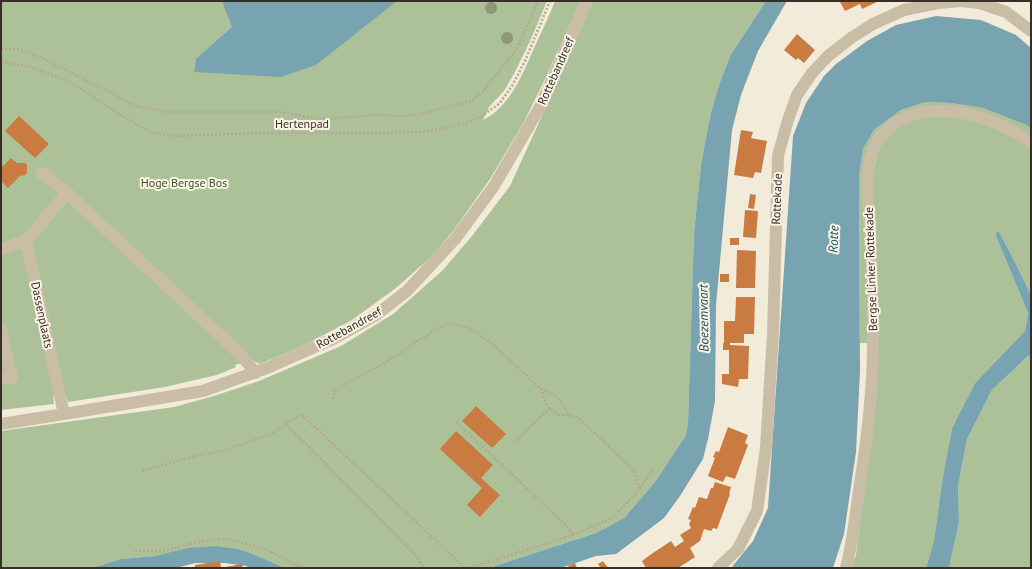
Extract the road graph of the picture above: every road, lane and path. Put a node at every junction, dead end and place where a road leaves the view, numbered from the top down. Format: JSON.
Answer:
{"nodes":[{"id":1,"x":538,"y":1,"type":"edge"},
{"id":2,"x":550,"y":1,"type":"edge"},
{"id":3,"x":587,"y":1,"type":"edge"},
{"id":4,"x":1031,"y":31,"type":"edge"},
{"id":5,"x":1,"y":49,"type":"edge"},
{"id":6,"x":1,"y":62,"type":"edge"},
{"id":7,"x":1031,"y":142,"type":"edge"},
{"id":8,"x":42,"y":173,"type":"dead end"},
{"id":9,"x":67,"y":193,"type":"junction"},
{"id":10,"x":26,"y":242,"type":"junction"},
{"id":11,"x":1,"y":249,"type":"edge"},
{"id":12,"x":1,"y":329,"type":"edge"},
{"id":13,"x":256,"y":373,"type":"junction"},
{"id":14,"x":1,"y":380,"type":"edge"},
{"id":15,"x":542,"y":390,"type":"junction"},
{"id":16,"x":333,"y":399,"type":"dead end"},
{"id":17,"x":550,"y":408,"type":"junction"},
{"id":18,"x":64,"y":414,"type":"junction"},
{"id":19,"x":568,"y":415,"type":"junction"},
{"id":20,"x":456,"y":422,"type":"dead end"},
{"id":21,"x":1,"y":424,"type":"edge"},
{"id":22,"x":286,"y":424,"type":"junction"},
{"id":23,"x":514,"y":443,"type":"dead end"},
{"id":24,"x":654,"y":469,"type":"dead end"},
{"id":25,"x":142,"y":471,"type":"dead end"},
{"id":26,"x":639,"y":488,"type":"junction"},
{"id":27,"x":573,"y":535,"type":"junction"},
{"id":28,"x":135,"y":551,"type":"dead end"},
{"id":29,"x":302,"y":568,"type":"edge"},
{"id":30,"x":424,"y":568,"type":"edge"},
{"id":31,"x":465,"y":568,"type":"edge"},
{"id":32,"x":469,"y":568,"type":"edge"},
{"id":33,"x":718,"y":568,"type":"edge"},
{"id":34,"x":846,"y":568,"type":"edge"}],
"edges":[{"from":1,"to":5,"type":"path"},
{"from":2,"to":6,"type":"path","name":"Hertenpad"},
{"from":3,"to":13,"type":"street","name":"Rottebandreef"},
{"from":4,"to":33,"type":"street","name":"Rottekade"},
{"from":7,"to":34,"type":"street","name":"Bergse Linker Rottekade"},
{"from":8,"to":9,"type":"street"},
{"from":9,"to":10,"type":"street"},
{"from":9,"to":13,"type":"street"},
{"from":10,"to":11,"type":"street"},
{"from":10,"to":18,"type":"street","name":"Dassenplaats"},
{"from":12,"to":14,"type":"street"},
{"from":13,"to":18,"type":"street","name":"Rottebandreef"},
{"from":15,"to":16,"type":"path"},
{"from":15,"to":17,"type":"path"},
{"from":15,"to":19,"type":"path"},
{"from":17,"to":19,"type":"path"},
{"from":17,"to":23,"type":"path"},
{"from":18,"to":21,"type":"street","name":"Rottebandreef"},
{"from":19,"to":26,"type":"path"},
{"from":20,"to":27,"type":"path"},
{"from":22,"to":25,"type":"path"},
{"from":22,"to":30,"type":"path"},
{"from":22,"to":31,"type":"path"},
{"from":24,"to":26,"type":"path"},
{"from":26,"to":27,"type":"path"},
{"from":27,"to":32,"type":"path"},
{"from":28,"to":29,"type":"path"}]}
